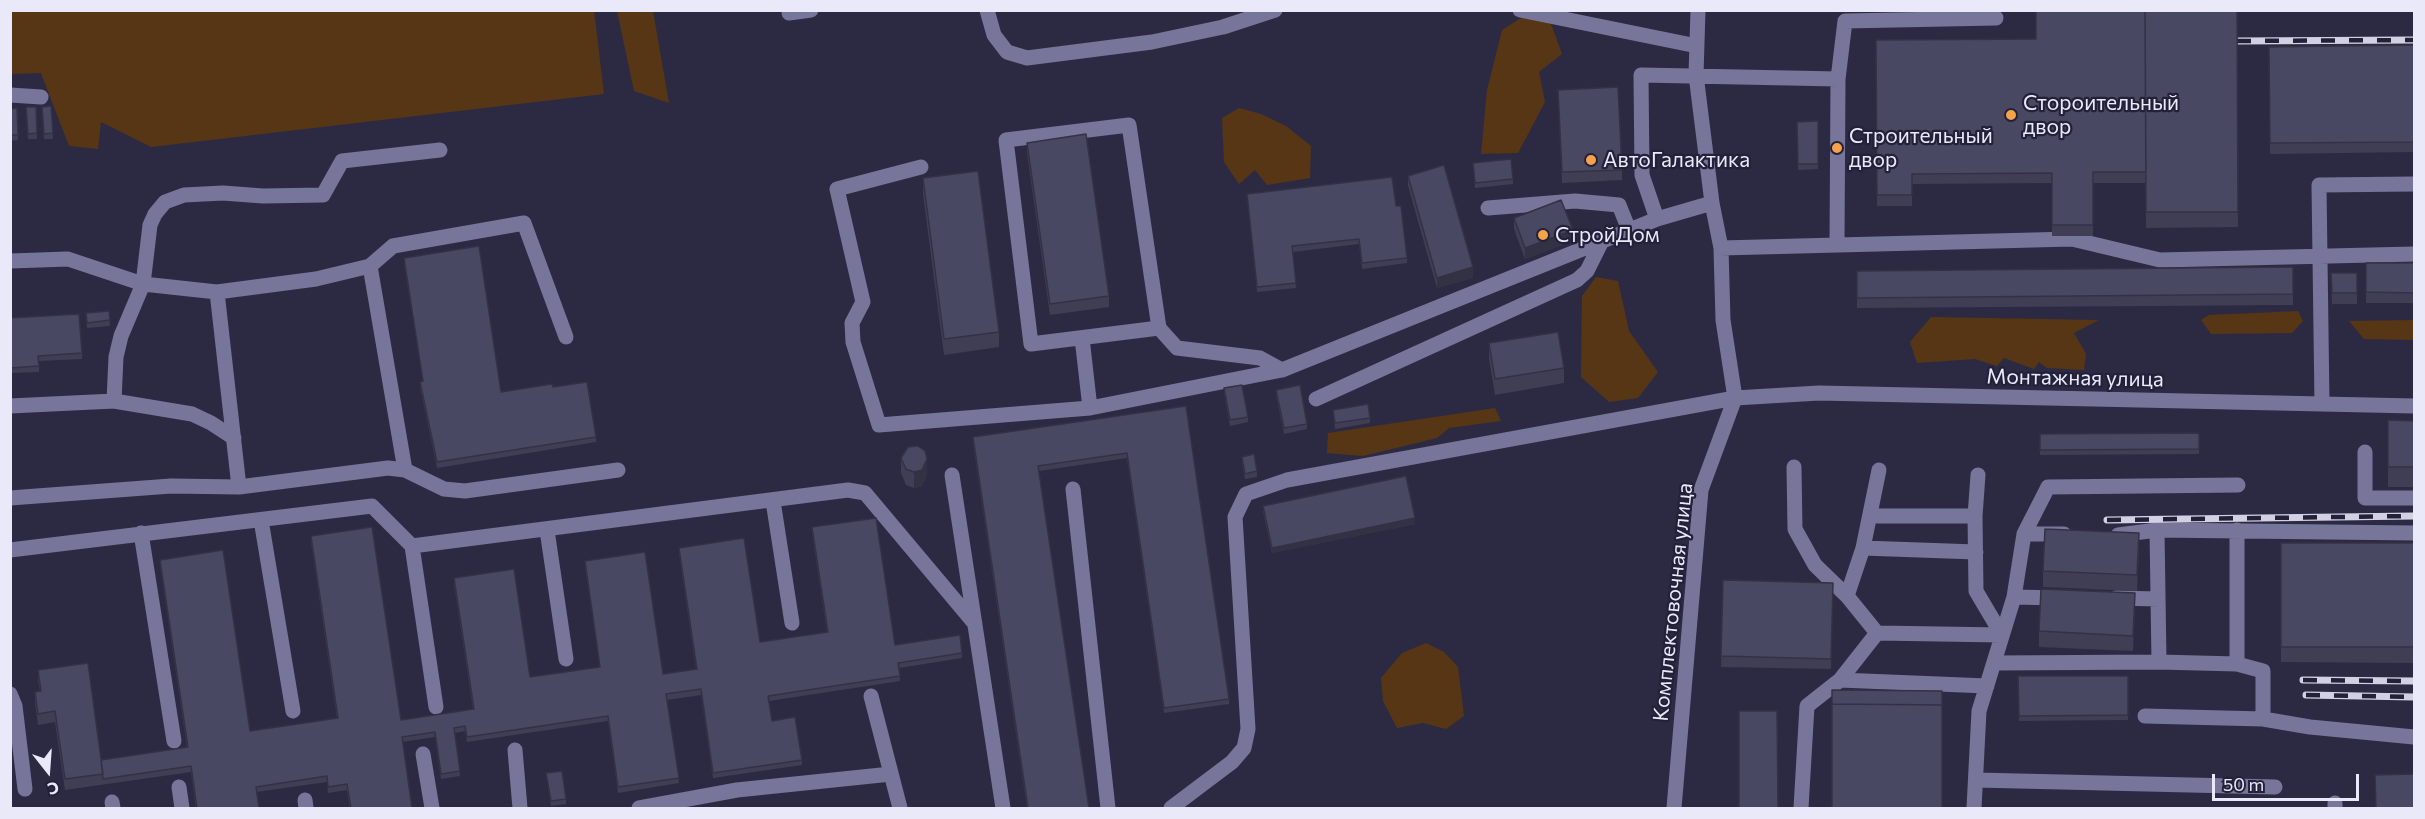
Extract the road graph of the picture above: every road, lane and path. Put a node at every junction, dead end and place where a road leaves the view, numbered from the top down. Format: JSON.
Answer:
{"nodes":[{"id":1,"x":811,"y":10,"type":"edge"},
{"id":2,"x":987,"y":10,"type":"edge"},
{"id":3,"x":1275,"y":10,"type":"edge"},
{"id":4,"x":1520,"y":10,"type":"edge"},
{"id":5,"x":1698,"y":10,"type":"edge"},
{"id":6,"x":789,"y":14,"type":"dead end"},
{"id":7,"x":1996,"y":18,"type":"dead end"},
{"id":8,"x":1697,"y":46,"type":"junction"},
{"id":9,"x":1696,"y":75,"type":"junction"},
{"id":10,"x":1838,"y":79,"type":"junction"},
{"id":11,"x":10,"y":95,"type":"edge"},
{"id":12,"x":41,"y":97,"type":"dead end"},
{"id":13,"x":440,"y":150,"type":"dead end"},
{"id":14,"x":921,"y":167,"type":"dead end"},
{"id":15,"x":2415,"y":184,"type":"edge"},
{"id":16,"x":1712,"y":203,"type":"junction"},
{"id":17,"x":1488,"y":208,"type":"dead end"},
{"id":18,"x":1657,"y":219,"type":"junction"},
{"id":19,"x":1629,"y":230,"type":"junction"},
{"id":20,"x":1602,"y":241,"type":"junction"},
{"id":21,"x":1838,"y":243,"type":"junction"},
{"id":22,"x":1721,"y":248,"type":"junction"},
{"id":23,"x":2415,"y":254,"type":"edge"},
{"id":24,"x":2320,"y":255,"type":"junction"},
{"id":25,"x":10,"y":261,"type":"edge"},
{"id":26,"x":370,"y":266,"type":"junction"},
{"id":27,"x":143,"y":284,"type":"junction"},
{"id":28,"x":217,"y":292,"type":"junction"},
{"id":29,"x":1159,"y":328,"type":"junction"},
{"id":30,"x":566,"y":337,"type":"dead end"},
{"id":31,"x":1082,"y":338,"type":"junction"},
{"id":32,"x":1282,"y":370,"type":"junction"},
{"id":33,"x":1735,"y":398,"type":"junction"},
{"id":34,"x":1316,"y":399,"type":"dead end"},
{"id":35,"x":114,"y":401,"type":"junction"},
{"id":36,"x":2322,"y":404,"type":"junction"},
{"id":37,"x":10,"y":406,"type":"edge"},
{"id":38,"x":2415,"y":406,"type":"edge"},
{"id":39,"x":1090,"y":408,"type":"junction"},
{"id":40,"x":234,"y":438,"type":"junction"},
{"id":41,"x":2365,"y":452,"type":"dead end"},
{"id":42,"x":1794,"y":467,"type":"dead end"},
{"id":43,"x":405,"y":470,"type":"junction"},
{"id":44,"x":618,"y":470,"type":"dead end"},
{"id":45,"x":1879,"y":470,"type":"dead end"},
{"id":46,"x":952,"y":475,"type":"dead end"},
{"id":47,"x":1978,"y":475,"type":"dead end"},
{"id":48,"x":2238,"y":485,"type":"dead end"},
{"id":49,"x":239,"y":487,"type":"junction"},
{"id":50,"x":1074,"y":489,"type":"dead end"},
{"id":51,"x":10,"y":498,"type":"edge"},
{"id":52,"x":2415,"y":498,"type":"edge"},
{"id":53,"x":773,"y":501,"type":"junction"},
{"id":54,"x":1870,"y":516,"type":"junction"},
{"id":55,"x":1975,"y":516,"type":"junction"},
{"id":56,"x":261,"y":520,"type":"junction"},
{"id":57,"x":547,"y":530,"type":"junction"},
{"id":58,"x":2157,"y":530,"type":"junction"},
{"id":59,"x":2237,"y":530,"type":"junction"},
{"id":60,"x":141,"y":533,"type":"junction"},
{"id":61,"x":2415,"y":533,"type":"edge"},
{"id":62,"x":2024,"y":534,"type":"junction"},
{"id":63,"x":2083,"y":534,"type":"edge"},
{"id":64,"x":2106,"y":534,"type":"edge"},
{"id":65,"x":412,"y":546,"type":"junction"},
{"id":66,"x":1863,"y":548,"type":"junction"},
{"id":67,"x":10,"y":550,"type":"edge"},
{"id":68,"x":1976,"y":552,"type":"junction"},
{"id":69,"x":1847,"y":596,"type":"junction"},
{"id":70,"x":2014,"y":597,"type":"junction"},
{"id":71,"x":2069,"y":598,"type":"edge"},
{"id":72,"x":2102,"y":598,"type":"edge"},
{"id":73,"x":2158,"y":599,"type":"junction"},
{"id":74,"x":792,"y":623,"type":"dead end"},
{"id":75,"x":975,"y":624,"type":"junction"},
{"id":76,"x":1878,"y":633,"type":"junction"},
{"id":77,"x":2002,"y":635,"type":"junction"},
{"id":78,"x":566,"y":659,"type":"dead end"},
{"id":79,"x":2159,"y":662,"type":"junction"},
{"id":80,"x":1994,"y":663,"type":"junction"},
{"id":81,"x":2237,"y":664,"type":"junction"},
{"id":82,"x":1840,"y":680,"type":"junction"},
{"id":83,"x":1987,"y":686,"type":"junction"},
{"id":84,"x":10,"y":694,"type":"edge"},
{"id":85,"x":871,"y":696,"type":"dead end"},
{"id":86,"x":436,"y":707,"type":"dead end"},
{"id":87,"x":293,"y":711,"type":"dead end"},
{"id":88,"x":2145,"y":716,"type":"dead end"},
{"id":89,"x":2263,"y":719,"type":"junction"},
{"id":90,"x":2415,"y":737,"type":"edge"},
{"id":91,"x":174,"y":741,"type":"dead end"},
{"id":92,"x":515,"y":750,"type":"dead end"},
{"id":93,"x":423,"y":754,"type":"dead end"},
{"id":94,"x":891,"y":774,"type":"junction"},
{"id":95,"x":1976,"y":780,"type":"junction"},
{"id":96,"x":179,"y":787,"type":"dead end"},
{"id":97,"x":2275,"y":787,"type":"dead end"},
{"id":98,"x":25,"y":789,"type":"dead end"},
{"id":99,"x":182,"y":808,"type":"edge"},
{"id":100,"x":432,"y":808,"type":"edge"},
{"id":101,"x":520,"y":808,"type":"edge"},
{"id":102,"x":640,"y":808,"type":"edge"},
{"id":103,"x":900,"y":808,"type":"edge"},
{"id":104,"x":1003,"y":808,"type":"edge"},
{"id":105,"x":1108,"y":808,"type":"edge"},
{"id":106,"x":1171,"y":808,"type":"edge"},
{"id":107,"x":1674,"y":808,"type":"edge"},
{"id":108,"x":1801,"y":808,"type":"edge"},
{"id":109,"x":1974,"y":808,"type":"edge"}],
"edges":[{"from":1,"to":6,"type":"street"},
{"from":2,"to":3,"type":"street"},
{"from":4,"to":8,"type":"street"},
{"from":5,"to":8,"type":"street","name":"Комплектовочная улица"},
{"from":7,"to":10,"type":"street"},
{"from":8,"to":9,"type":"street","name":"Комплектовочная улица"},
{"from":9,"to":10,"type":"street"},
{"from":9,"to":16,"type":"street","name":"Комплектовочная улица"},
{"from":9,"to":18,"type":"street"},
{"from":10,"to":21,"type":"street"},
{"from":11,"to":12,"type":"street"},
{"from":13,"to":27,"type":"street"},
{"from":14,"to":39,"type":"street"},
{"from":15,"to":24,"type":"street"},
{"from":16,"to":18,"type":"street"},
{"from":16,"to":22,"type":"street","name":"Комплектовочная улица"},
{"from":17,"to":19,"type":"street"},
{"from":18,"to":19,"type":"street"},
{"from":19,"to":20,"type":"street"},
{"from":20,"to":32,"type":"street"},
{"from":20,"to":34,"type":"street"},
{"from":21,"to":22,"type":"street"},
{"from":21,"to":24,"type":"street"},
{"from":22,"to":33,"type":"street","name":"Комплектовочная улица"},
{"from":23,"to":24,"type":"street"},
{"from":24,"to":36,"type":"street"},
{"from":25,"to":27,"type":"street"},
{"from":26,"to":28,"type":"street"},
{"from":26,"to":30,"type":"street"},
{"from":26,"to":43,"type":"street"},
{"from":27,"to":28,"type":"street"},
{"from":27,"to":35,"type":"street"},
{"from":28,"to":40,"type":"street"},
{"from":29,"to":31,"type":"street"},
{"from":29,"to":31,"type":"street"},
{"from":29,"to":32,"type":"street"},
{"from":31,"to":39,"type":"street"},
{"from":32,"to":39,"type":"street"},
{"from":33,"to":36,"type":"street","name":"Монтажная улица"},
{"from":33,"to":106,"type":"street","name":"Монтажная улица"},
{"from":33,"to":107,"type":"street","name":"Комплектовочная улица"},
{"from":35,"to":37,"type":"street"},
{"from":35,"to":40,"type":"street"},
{"from":36,"to":38,"type":"street","name":"Монтажная улица"},
{"from":40,"to":49,"type":"street"},
{"from":41,"to":52,"type":"street"},
{"from":42,"to":69,"type":"street"},
{"from":43,"to":44,"type":"street"},
{"from":43,"to":49,"type":"street"},
{"from":45,"to":54,"type":"street"},
{"from":46,"to":75,"type":"street"},
{"from":47,"to":55,"type":"street"},
{"from":48,"to":62,"type":"street"},
{"from":49,"to":51,"type":"street"},
{"from":50,"to":105,"type":"street"},
{"from":53,"to":57,"type":"street"},
{"from":53,"to":74,"type":"street"},
{"from":53,"to":75,"type":"street"},
{"from":54,"to":55,"type":"street"},
{"from":54,"to":66,"type":"street"},
{"from":55,"to":68,"type":"street"},
{"from":56,"to":60,"type":"street"},
{"from":56,"to":65,"type":"street"},
{"from":56,"to":87,"type":"street"},
{"from":57,"to":65,"type":"street"},
{"from":57,"to":78,"type":"street"},
{"from":58,"to":59,"type":"street"},
{"from":58,"to":64,"type":"street"},
{"from":58,"to":73,"type":"street"},
{"from":59,"to":61,"type":"street"},
{"from":59,"to":81,"type":"street"},
{"from":60,"to":67,"type":"street"},
{"from":60,"to":91,"type":"street"},
{"from":62,"to":63,"type":"street"},
{"from":62,"to":70,"type":"street"},
{"from":65,"to":86,"type":"street"},
{"from":66,"to":68,"type":"street"},
{"from":66,"to":69,"type":"street"},
{"from":68,"to":77,"type":"street"},
{"from":69,"to":76,"type":"street"},
{"from":70,"to":71,"type":"street"},
{"from":70,"to":77,"type":"street"},
{"from":72,"to":73,"type":"street"},
{"from":73,"to":79,"type":"street"},
{"from":75,"to":104,"type":"street"},
{"from":76,"to":77,"type":"street"},
{"from":76,"to":82,"type":"street"},
{"from":77,"to":80,"type":"street"},
{"from":79,"to":80,"type":"street"},
{"from":79,"to":81,"type":"street"},
{"from":80,"to":83,"type":"street"},
{"from":81,"to":89,"type":"street"},
{"from":82,"to":83,"type":"street"},
{"from":82,"to":108,"type":"street"},
{"from":83,"to":95,"type":"street"},
{"from":84,"to":98,"type":"street"},
{"from":85,"to":94,"type":"street"},
{"from":88,"to":89,"type":"street"},
{"from":89,"to":90,"type":"street"},
{"from":92,"to":101,"type":"street"},
{"from":93,"to":100,"type":"street"},
{"from":94,"to":102,"type":"street"},
{"from":94,"to":103,"type":"street"},
{"from":95,"to":97,"type":"street"},
{"from":95,"to":109,"type":"street"},
{"from":96,"to":99,"type":"street"}]}
